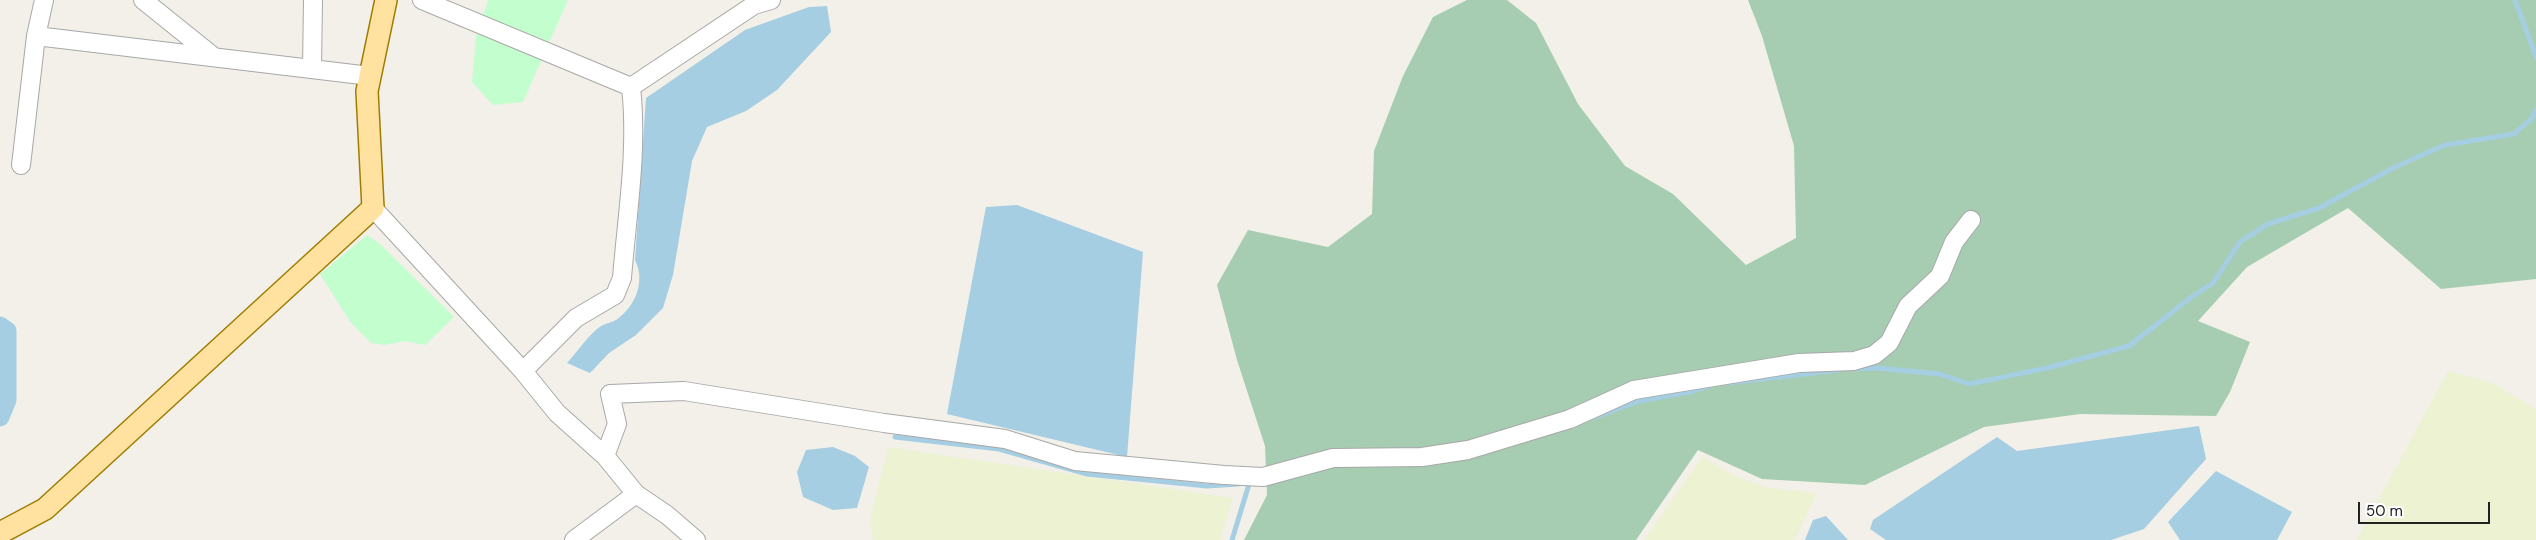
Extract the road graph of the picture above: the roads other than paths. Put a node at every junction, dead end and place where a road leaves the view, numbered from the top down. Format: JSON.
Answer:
{"nodes":[{"id":1,"x":44,"y":0,"type":"edge"},
{"id":2,"x":143,"y":0,"type":"edge"},
{"id":3,"x":313,"y":0,"type":"edge"},
{"id":4,"x":386,"y":0,"type":"edge"},
{"id":5,"x":422,"y":0,"type":"edge"},
{"id":6,"x":771,"y":0,"type":"edge"},
{"id":7,"x":754,"y":3,"type":"edge"},
{"id":8,"x":36,"y":36,"type":"junction"},
{"id":9,"x":215,"y":57,"type":"junction"},
{"id":10,"x":312,"y":69,"type":"junction"},
{"id":11,"x":370,"y":76,"type":"junction"},
{"id":12,"x":631,"y":87,"type":"junction"},
{"id":13,"x":21,"y":165,"type":"dead end"},
{"id":14,"x":373,"y":208,"type":"junction"},
{"id":15,"x":1971,"y":220,"type":"dead end"},
{"id":16,"x":523,"y":371,"type":"junction"},
{"id":17,"x":605,"y":456,"type":"junction"},
{"id":18,"x":636,"y":494,"type":"junction"},
{"id":19,"x":0,"y":533,"type":"edge"},
{"id":20,"x":574,"y":540,"type":"edge"},
{"id":21,"x":696,"y":540,"type":"edge"}],
"edges":[{"from":1,"to":8,"type":"street"},
{"from":2,"to":9,"type":"street"},
{"from":3,"to":10,"type":"street"},
{"from":4,"to":11,"type":"main road"},
{"from":5,"to":12,"type":"street"},
{"from":6,"to":7,"type":"street"},
{"from":7,"to":12,"type":"street"},
{"from":8,"to":9,"type":"street"},
{"from":8,"to":13,"type":"street"},
{"from":9,"to":10,"type":"street"},
{"from":10,"to":11,"type":"street"},
{"from":11,"to":14,"type":"main road"},
{"from":12,"to":16,"type":"street"},
{"from":14,"to":16,"type":"street"},
{"from":14,"to":19,"type":"main road"},
{"from":15,"to":17,"type":"street"},
{"from":16,"to":17,"type":"street"},
{"from":17,"to":18,"type":"street"},
{"from":18,"to":20,"type":"street"},
{"from":18,"to":21,"type":"street"}]}
